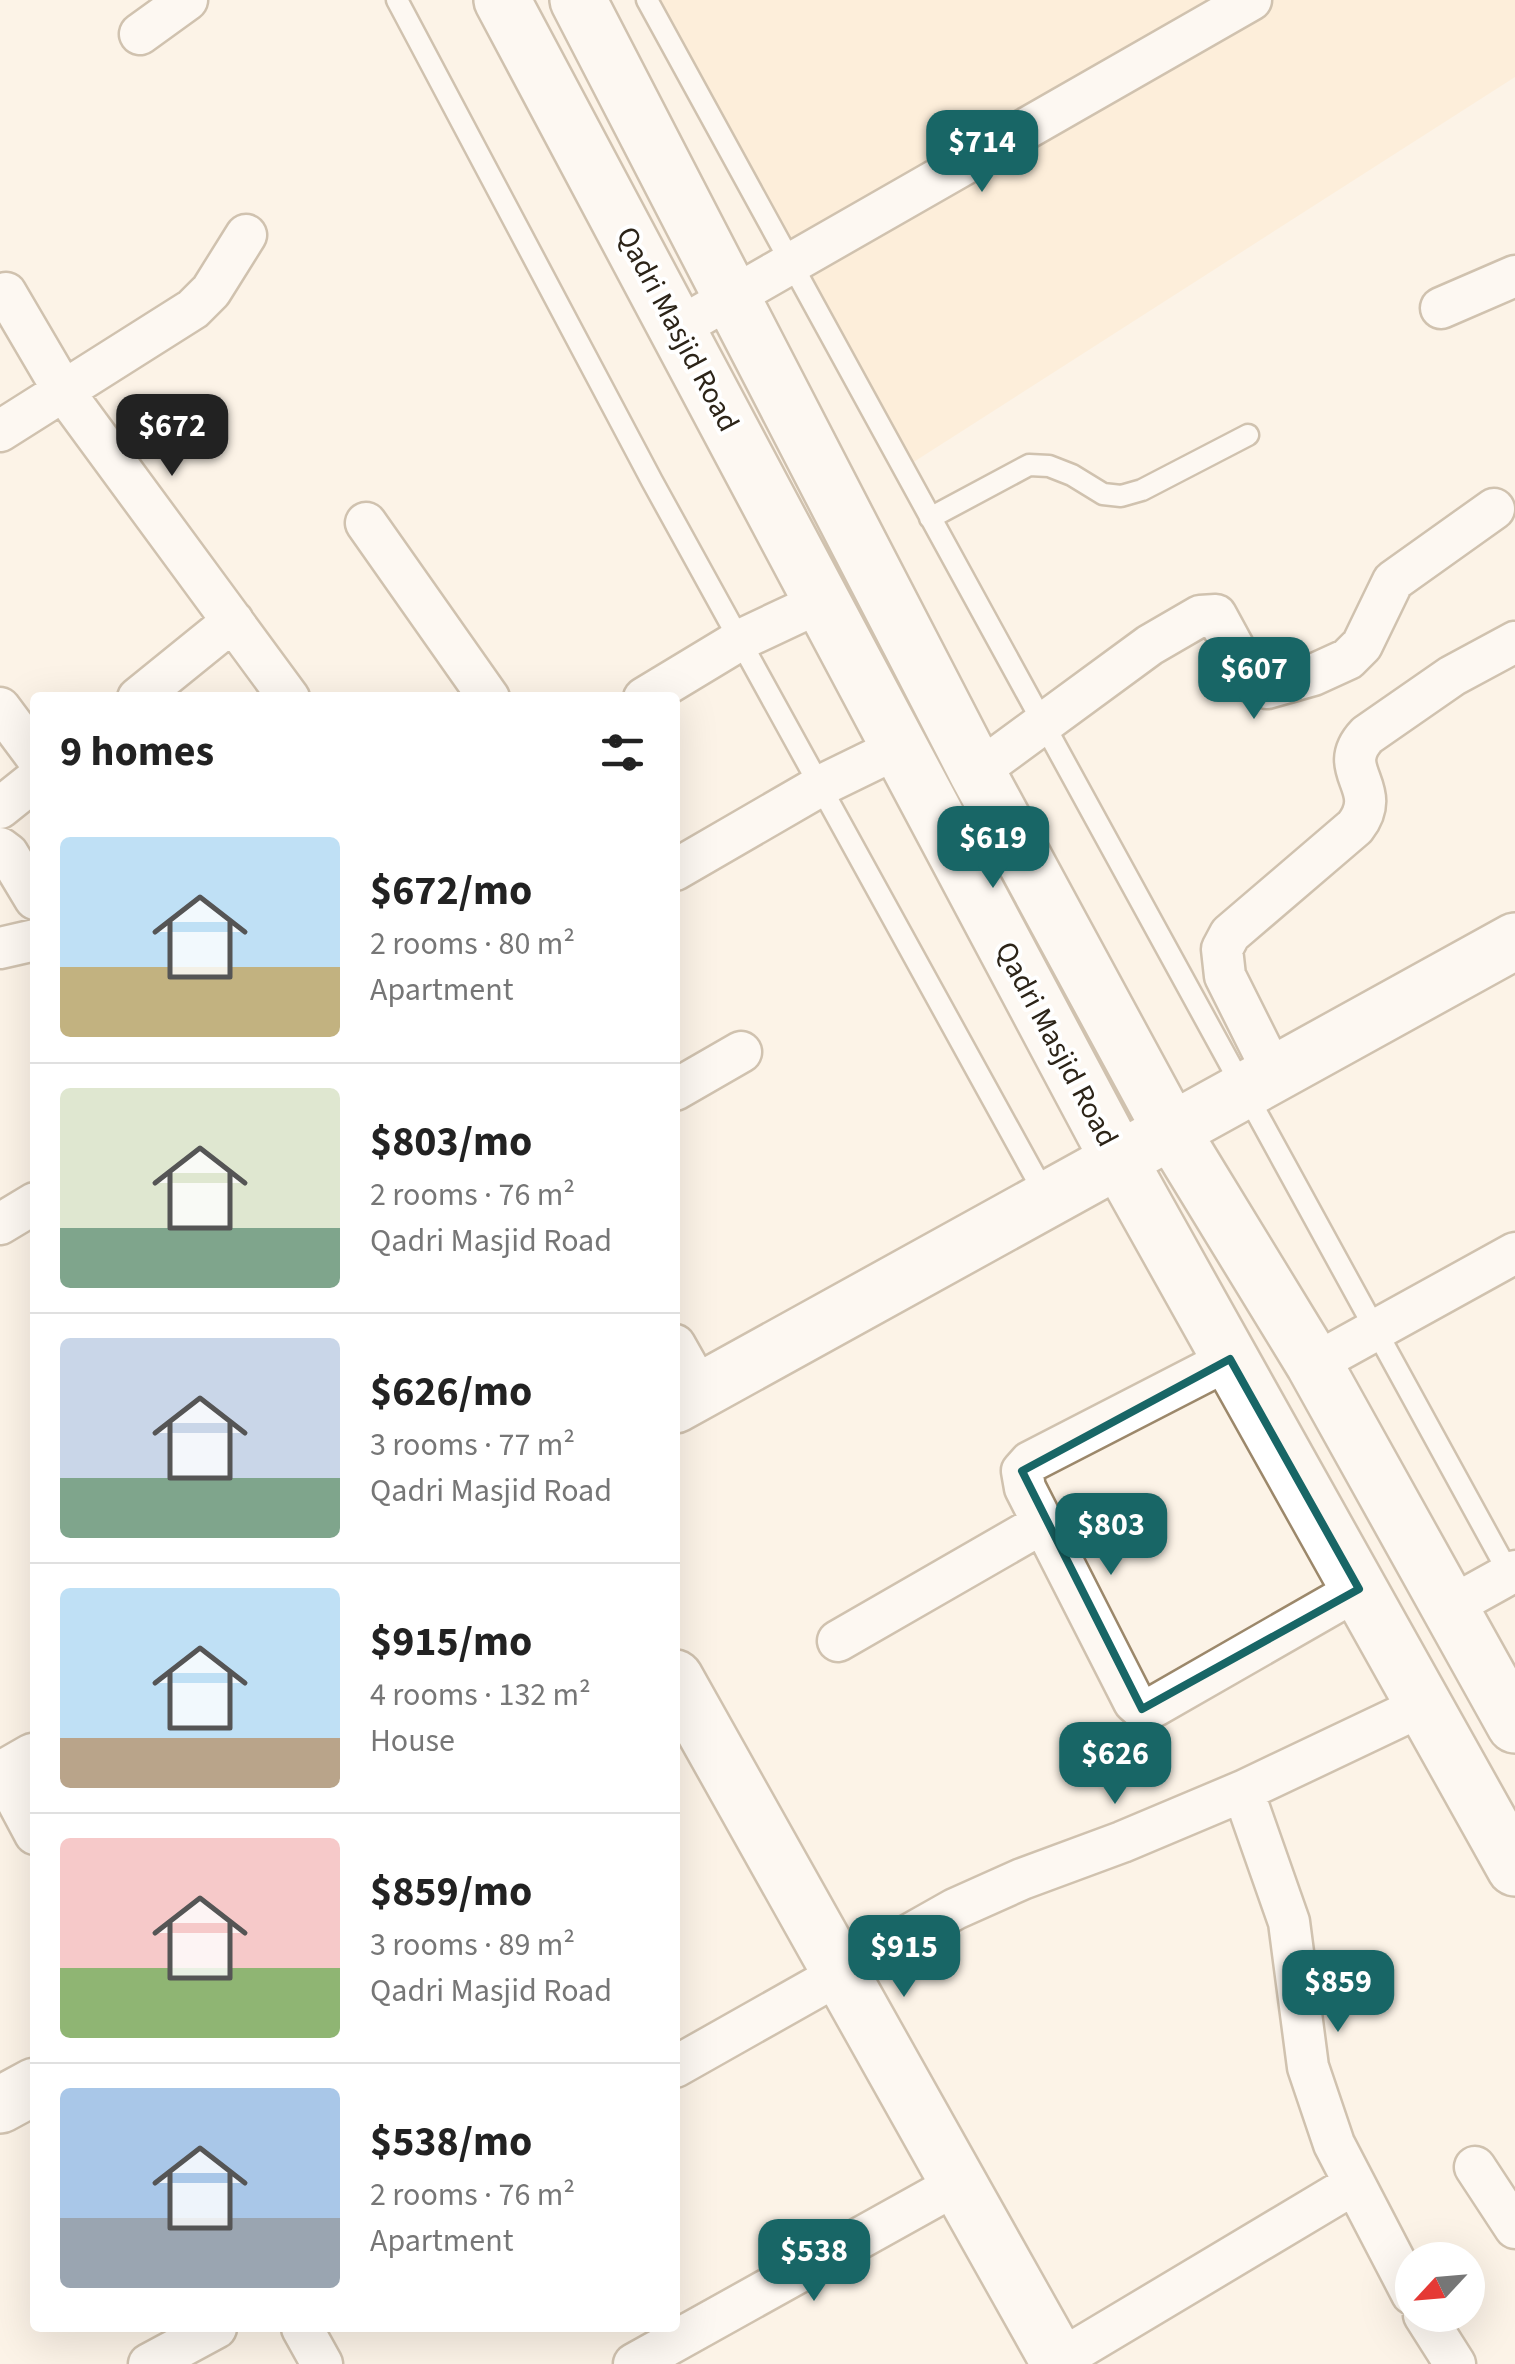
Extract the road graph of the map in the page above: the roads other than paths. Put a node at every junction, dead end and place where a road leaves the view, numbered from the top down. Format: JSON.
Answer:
{"nodes":[{"id":1,"x":187,"y":0,"type":"edge"},
{"id":2,"x":397,"y":0,"type":"edge"},
{"id":3,"x":502,"y":0,"type":"edge"},
{"id":4,"x":578,"y":0,"type":"edge"},
{"id":5,"x":647,"y":0,"type":"edge"},
{"id":6,"x":1251,"y":0,"type":"edge"},
{"id":7,"x":140,"y":34,"type":"dead end"},
{"id":8,"x":246,"y":234,"type":"dead end"},
{"id":9,"x":790,"y":264,"type":"junction"},
{"id":10,"x":1515,"y":276,"type":"edge"},
{"id":11,"x":6,"y":293,"type":"dead end"},
{"id":12,"x":730,"y":299,"type":"junction"},
{"id":13,"x":1441,"y":308,"type":"dead end"},
{"id":14,"x":678,"y":328,"type":"junction"},
{"id":15,"x":64,"y":392,"type":"junction"},
{"id":16,"x":0,"y":431,"type":"edge"},
{"id":17,"x":1248,"y":435,"type":"dead end"},
{"id":18,"x":1494,"y":508,"type":"dead end"},
{"id":19,"x":930,"y":518,"type":"junction"},
{"id":20,"x":366,"y":523,"type":"dead end"},
{"id":21,"x":821,"y":602,"type":"junction"},
{"id":22,"x":233,"y":621,"type":"junction"},
{"id":23,"x":740,"y":640,"type":"junction"},
{"id":24,"x":1515,"y":642,"type":"edge"},
{"id":25,"x":145,"y":692,"type":"edge"},
{"id":26,"x":285,"y":692,"type":"edge"},
{"id":27,"x":485,"y":692,"type":"edge"},
{"id":28,"x":654,"y":692,"type":"edge"},
{"id":29,"x":0,"y":708,"type":"edge"},
{"id":30,"x":1045,"y":725,"type":"junction"},
{"id":31,"x":900,"y":747,"type":"junction"},
{"id":32,"x":30,"y":748,"type":"edge"},
{"id":33,"x":977,"y":772,"type":"junction"},
{"id":34,"x":30,"y":784,"type":"edge"},
{"id":35,"x":820,"y":786,"type":"junction"},
{"id":36,"x":0,"y":808,"type":"edge"},
{"id":37,"x":0,"y":848,"type":"edge"},
{"id":38,"x":680,"y":867,"type":"edge"},
{"id":39,"x":30,"y":891,"type":"edge"},
{"id":40,"x":30,"y":941,"type":"edge"},
{"id":41,"x":1515,"y":941,"type":"edge"},
{"id":42,"x":0,"y":948,"type":"edge"},
{"id":43,"x":741,"y":1052,"type":"dead end"},
{"id":44,"x":1260,"y":1082,"type":"junction"},
{"id":45,"x":680,"y":1087,"type":"edge"},
{"id":46,"x":1171,"y":1130,"type":"junction"},
{"id":47,"x":1119,"y":1160,"type":"junction"},
{"id":48,"x":1048,"y":1200,"type":"junction"},
{"id":49,"x":30,"y":1206,"type":"edge"},
{"id":50,"x":0,"y":1224,"type":"edge"},
{"id":51,"x":1515,"y":1253,"type":"edge"},
{"id":52,"x":1376,"y":1330,"type":"junction"},
{"id":53,"x":1230,"y":1358,"type":"junction"},
{"id":54,"x":1314,"y":1364,"type":"junction"},
{"id":55,"x":684,"y":1380,"type":"edge"},
{"id":56,"x":1043,"y":1523,"type":"junction"},
{"id":57,"x":1513,"y":1576,"type":"edge"},
{"id":58,"x":1358,"y":1589,"type":"junction"},
{"id":59,"x":1450,"y":1607,"type":"junction"},
{"id":60,"x":838,"y":1641,"type":"dead end"},
{"id":61,"x":1424,"y":1705,"type":"junction"},
{"id":62,"x":683,"y":1709,"type":"edge"},
{"id":63,"x":1515,"y":1725,"type":"edge"},
{"id":64,"x":13,"y":1773,"type":"edge"},
{"id":65,"x":1243,"y":1791,"type":"junction"},
{"id":66,"x":30,"y":1820,"type":"edge"},
{"id":67,"x":1515,"y":1868,"type":"edge"},
{"id":68,"x":840,"y":1973,"type":"junction"},
{"id":69,"x":680,"y":2064,"type":"edge"},
{"id":70,"x":30,"y":2089,"type":"edge"},
{"id":71,"x":0,"y":2106,"type":"edge"},
{"id":72,"x":1474,"y":2167,"type":"dead end"},
{"id":73,"x":959,"y":2183,"type":"junction"},
{"id":74,"x":1354,"y":2184,"type":"junction"},
{"id":75,"x":1515,"y":2228,"type":"edge"},
{"id":76,"x":1395,"y":2262,"type":"edge"},
{"id":77,"x":209,"y":2332,"type":"edge"},
{"id":78,"x":304,"y":2332,"type":"edge"},
{"id":79,"x":1435,"y":2332,"type":"edge"},
{"id":80,"x":1059,"y":2362,"type":"edge"},
{"id":81,"x":149,"y":2364,"type":"edge"},
{"id":82,"x":322,"y":2364,"type":"edge"},
{"id":83,"x":634,"y":2364,"type":"edge"},
{"id":84,"x":1455,"y":2364,"type":"edge"}],
"edges":[{"from":1,"to":7,"type":"street"},
{"from":2,"to":23,"type":"lane"},
{"from":3,"to":14,"type":"street","name":"Qadri Masjid Road"},
{"from":4,"to":12,"type":"street","name":"Qadri Masjid Road"},
{"from":5,"to":9,"type":"lane"},
{"from":6,"to":9,"type":"street"},
{"from":8,"to":15,"type":"street"},
{"from":9,"to":12,"type":"street"},
{"from":9,"to":19,"type":"lane"},
{"from":10,"to":13,"type":"street"},
{"from":11,"to":15,"type":"street"},
{"from":12,"to":14,"type":"street"},
{"from":12,"to":33,"type":"street","name":"Qadri Masjid Road"},
{"from":14,"to":21,"type":"street","name":"Qadri Masjid Road"},
{"from":15,"to":16,"type":"street"},
{"from":15,"to":22,"type":"street"},
{"from":17,"to":19,"type":"lane"},
{"from":18,"to":30,"type":"street"},
{"from":19,"to":30,"type":"lane"},
{"from":20,"to":27,"type":"street"},
{"from":21,"to":23,"type":"street"},
{"from":21,"to":31,"type":"street","name":"Qadri Masjid Road"},
{"from":22,"to":25,"type":"street"},
{"from":22,"to":26,"type":"street"},
{"from":23,"to":28,"type":"street"},
{"from":23,"to":35,"type":"lane"},
{"from":24,"to":44,"type":"street"},
{"from":29,"to":32,"type":"street"},
{"from":30,"to":33,"type":"street"},
{"from":30,"to":44,"type":"lane"},
{"from":31,"to":35,"type":"street"},
{"from":31,"to":47,"type":"street","name":"Qadri Masjid Road"},
{"from":33,"to":46,"type":"street","name":"Qadri Masjid Road"},
{"from":34,"to":36,"type":"street"},
{"from":35,"to":38,"type":"street"},
{"from":35,"to":48,"type":"lane"},
{"from":37,"to":39,"type":"street"},
{"from":40,"to":42,"type":"street"},
{"from":41,"to":44,"type":"street"},
{"from":43,"to":45,"type":"street"},
{"from":44,"to":46,"type":"street"},
{"from":44,"to":52,"type":"lane"},
{"from":46,"to":47,"type":"street"},
{"from":46,"to":54,"type":"street","name":"Qadri Masjid Road"},
{"from":47,"to":48,"type":"street"},
{"from":47,"to":53,"type":"street","name":"Qadri Masjid Road"},
{"from":48,"to":55,"type":"street"},
{"from":49,"to":50,"type":"street"},
{"from":51,"to":52,"type":"street"},
{"from":52,"to":54,"type":"street"},
{"from":52,"to":57,"type":"lane"},
{"from":53,"to":56,"type":"street"},
{"from":53,"to":58,"type":"street","name":"Qadri Masjid Road"},
{"from":54,"to":59,"type":"street","name":"Qadri Masjid Road"},
{"from":56,"to":58,"type":"street"},
{"from":56,"to":60,"type":"street"},
{"from":57,"to":59,"type":"street"},
{"from":58,"to":61,"type":"street","name":"Qadri Masjid Road"},
{"from":59,"to":63,"type":"street","name":"Qadri Masjid Road"},
{"from":61,"to":65,"type":"street"},
{"from":61,"to":67,"type":"street","name":"Qadri Masjid Road"},
{"from":62,"to":68,"type":"street"},
{"from":64,"to":66,"type":"street"},
{"from":65,"to":68,"type":"street"},
{"from":65,"to":74,"type":"street"},
{"from":68,"to":69,"type":"street"},
{"from":68,"to":73,"type":"street"},
{"from":70,"to":71,"type":"street"},
{"from":72,"to":75,"type":"street"},
{"from":73,"to":80,"type":"street"},
{"from":73,"to":83,"type":"street"},
{"from":74,"to":76,"type":"street"},
{"from":74,"to":80,"type":"street"},
{"from":77,"to":81,"type":"street"},
{"from":78,"to":82,"type":"street"},
{"from":79,"to":84,"type":"street"}]}
